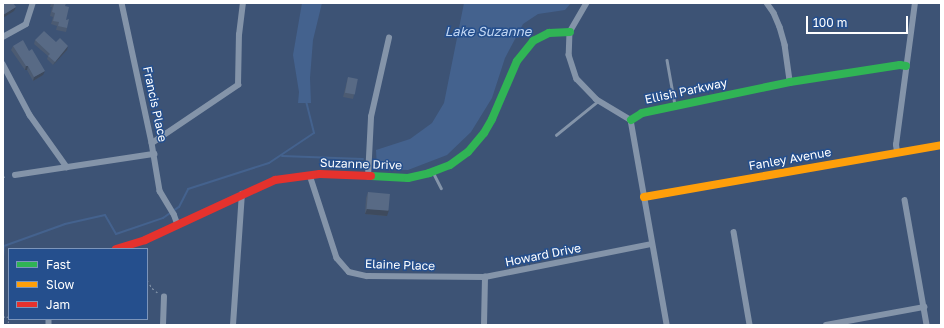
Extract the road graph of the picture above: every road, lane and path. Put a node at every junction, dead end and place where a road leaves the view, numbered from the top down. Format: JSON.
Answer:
{"nodes":[{"id":1,"x":33,"y":3,"type":"edge"},
{"id":2,"x":122,"y":3,"type":"edge"},
{"id":3,"x":243,"y":3,"type":"edge"},
{"id":4,"x":587,"y":3,"type":"edge"},
{"id":5,"x":767,"y":3,"type":"edge"},
{"id":6,"x":915,"y":3,"type":"edge"},
{"id":7,"x":570,"y":32,"type":"junction"},
{"id":8,"x":3,"y":37,"type":"edge"},
{"id":9,"x":389,"y":38,"type":"dead end"},
{"id":10,"x":667,"y":60,"type":"dead end"},
{"id":11,"x":3,"y":64,"type":"edge"},
{"id":12,"x":906,"y":66,"type":"junction"},
{"id":13,"x":790,"y":82,"type":"junction"},
{"id":14,"x":598,"y":101,"type":"junction"},
{"id":15,"x":675,"y":106,"type":"junction"},
{"id":16,"x":631,"y":120,"type":"junction"},
{"id":17,"x":556,"y":136,"type":"dead end"},
{"id":18,"x":152,"y":143,"type":"junction"},
{"id":19,"x":941,"y":145,"type":"edge"},
{"id":20,"x":897,"y":152,"type":"junction"},
{"id":21,"x":154,"y":154,"type":"junction"},
{"id":22,"x":67,"y":166,"type":"junction"},
{"id":23,"x":433,"y":172,"type":"junction"},
{"id":24,"x":310,"y":175,"type":"junction"},
{"id":25,"x":15,"y":176,"type":"dead end"},
{"id":26,"x":368,"y":178,"type":"junction"},
{"id":27,"x":441,"y":188,"type":"dead end"},
{"id":28,"x":242,"y":194,"type":"junction"},
{"id":29,"x":644,"y":197,"type":"junction"},
{"id":30,"x":905,"y":200,"type":"dead end"},
{"id":31,"x":178,"y":225,"type":"junction"},
{"id":32,"x":734,"y":232,"type":"dead end"},
{"id":33,"x":652,"y":244,"type":"junction"},
{"id":34,"x":119,"y":248,"type":"edge"},
{"id":35,"x":485,"y":277,"type":"junction"},
{"id":36,"x":148,"y":282,"type":"edge"},
{"id":37,"x":164,"y":297,"type":"joint"},
{"id":38,"x":924,"y":307,"type":"junction"},
{"id":39,"x":3,"y":317,"type":"edge"},
{"id":40,"x":835,"y":324,"type":"edge"},
{"id":41,"x":9,"y":325,"type":"edge"},
{"id":42,"x":163,"y":325,"type":"edge"},
{"id":43,"x":233,"y":325,"type":"edge"},
{"id":44,"x":484,"y":325,"type":"edge"},
{"id":45,"x":666,"y":325,"type":"edge"},
{"id":46,"x":750,"y":325,"type":"edge"},
{"id":47,"x":826,"y":325,"type":"edge"},
{"id":48,"x":927,"y":325,"type":"edge"}],
"edges":[{"from":1,"to":8,"type":"street"},
{"from":2,"to":18,"type":"street","name":"Francis Place"},
{"from":3,"to":18,"type":"street"},
{"from":4,"to":7,"type":"street"},
{"from":5,"to":13,"type":"street"},
{"from":6,"to":12,"type":"street"},
{"from":7,"to":14,"type":"street"},
{"from":7,"to":23,"type":"street","name":"Suzanne Drive"},
{"from":9,"to":26,"type":"street"},
{"from":10,"to":15,"type":"lane"},
{"from":11,"to":22,"type":"street"},
{"from":12,"to":13,"type":"street","name":"Ellish Parkway"},
{"from":12,"to":20,"type":"street"},
{"from":13,"to":15,"type":"street","name":"Ellish Parkway"},
{"from":14,"to":16,"type":"street"},
{"from":14,"to":17,"type":"lane"},
{"from":15,"to":16,"type":"street","name":"Ellish Parkway"},
{"from":16,"to":29,"type":"street"},
{"from":18,"to":21,"type":"street","name":"Francis Place"},
{"from":19,"to":20,"type":"street","name":"Fanley Avenue"},
{"from":20,"to":29,"type":"street","name":"Fanley Avenue"},
{"from":21,"to":22,"type":"street"},
{"from":21,"to":31,"type":"street","name":"Francis Place"},
{"from":22,"to":25,"type":"street"},
{"from":23,"to":26,"type":"street","name":"Suzanne Drive"},
{"from":23,"to":27,"type":"lane"},
{"from":24,"to":26,"type":"street","name":"Suzanne Drive"},
{"from":24,"to":28,"type":"street","name":"Suzanne Drive"},
{"from":24,"to":35,"type":"street","name":"Elaine Place"},
{"from":28,"to":31,"type":"street","name":"Suzanne Drive"},
{"from":28,"to":43,"type":"street"},
{"from":29,"to":33,"type":"street"},
{"from":30,"to":38,"type":"street"},
{"from":31,"to":34,"type":"street","name":"Suzanne Drive"},
{"from":32,"to":46,"type":"street"},
{"from":33,"to":35,"type":"street","name":"Howard Drive"},
{"from":33,"to":45,"type":"street"},
{"from":35,"to":44,"type":"street"},
{"from":36,"to":37,"type":"path"},
{"from":37,"to":42,"type":"street"},
{"from":38,"to":40,"type":"street"},
{"from":38,"to":48,"type":"street"},
{"from":39,"to":41,"type":"path"},
{"from":40,"to":47,"type":"street"}]}
